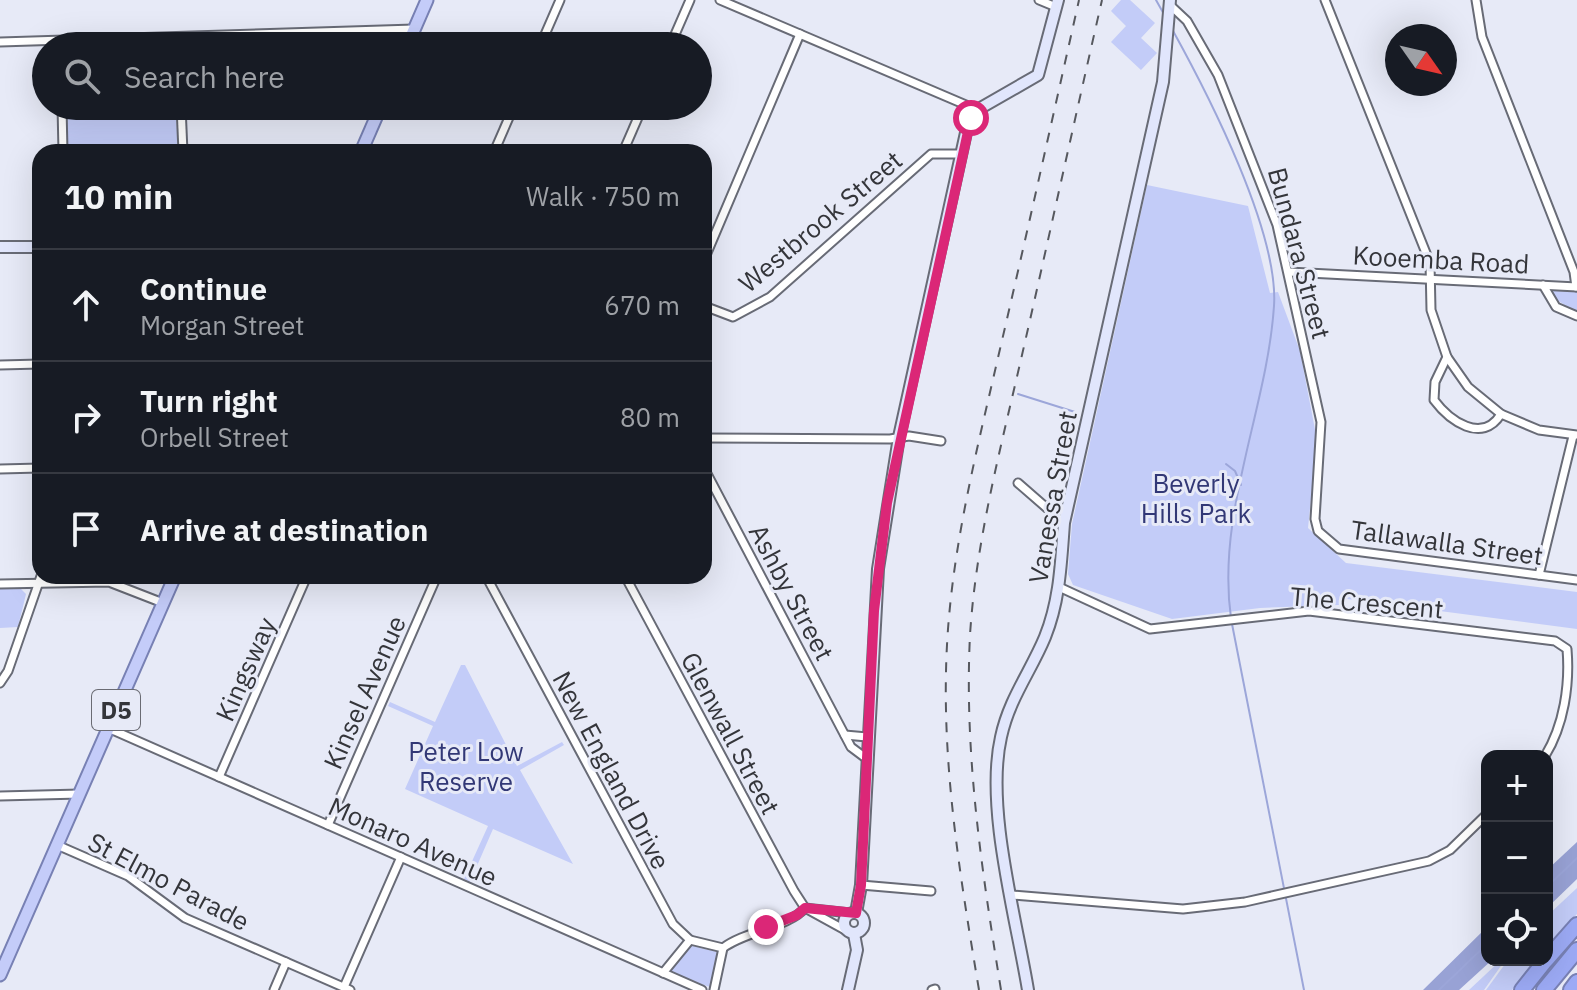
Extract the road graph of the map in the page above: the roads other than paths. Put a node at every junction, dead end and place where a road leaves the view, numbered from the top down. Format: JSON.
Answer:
{"nodes":[{"id":1,"x":427,"y":0,"type":"edge"},
{"id":2,"x":560,"y":0,"type":"edge"},
{"id":3,"x":690,"y":0,"type":"edge"},
{"id":4,"x":720,"y":0,"type":"edge"},
{"id":5,"x":1039,"y":0,"type":"edge"},
{"id":6,"x":1325,"y":0,"type":"edge"},
{"id":7,"x":1476,"y":0,"type":"edge"},
{"id":8,"x":1171,"y":3,"type":"edge"},
{"id":9,"x":1057,"y":4,"type":"edge"},
{"id":10,"x":414,"y":29,"type":"junction"},
{"id":11,"x":313,"y":32,"type":"edge"},
{"id":12,"x":413,"y":32,"type":"edge"},
{"id":13,"x":546,"y":32,"type":"edge"},
{"id":14,"x":676,"y":32,"type":"edge"},
{"id":15,"x":800,"y":34,"type":"junction"},
{"id":16,"x":0,"y":42,"type":"edge"},
{"id":17,"x":32,"y":43,"type":"edge"},
{"id":18,"x":974,"y":113,"type":"junction"},
{"id":19,"x":62,"y":120,"type":"edge"},
{"id":20,"x":182,"y":120,"type":"edge"},
{"id":21,"x":375,"y":120,"type":"edge"},
{"id":22,"x":508,"y":120,"type":"edge"},
{"id":23,"x":637,"y":120,"type":"edge"},
{"id":24,"x":63,"y":144,"type":"edge"},
{"id":25,"x":183,"y":144,"type":"edge"},
{"id":26,"x":364,"y":144,"type":"edge"},
{"id":27,"x":497,"y":144,"type":"edge"},
{"id":28,"x":626,"y":144,"type":"edge"},
{"id":29,"x":962,"y":154,"type":"junction"},
{"id":30,"x":712,"y":241,"type":"edge"},
{"id":31,"x":0,"y":247,"type":"edge"},
{"id":32,"x":32,"y":247,"type":"edge"},
{"id":33,"x":1289,"y":272,"type":"junction"},
{"id":34,"x":1430,"y":278,"type":"junction"},
{"id":35,"x":1543,"y":285,"type":"junction"},
{"id":36,"x":1577,"y":287,"type":"edge"},
{"id":37,"x":712,"y":309,"type":"edge"},
{"id":38,"x":1577,"y":316,"type":"edge"},
{"id":39,"x":1447,"y":357,"type":"junction"},
{"id":40,"x":32,"y":364,"type":"edge"},
{"id":41,"x":0,"y":365,"type":"edge"},
{"id":42,"x":1501,"y":414,"type":"junction"},
{"id":43,"x":1575,"y":436,"type":"edge"},
{"id":44,"x":899,"y":437,"type":"junction"},
{"id":45,"x":712,"y":438,"type":"edge"},
{"id":46,"x":941,"y":441,"type":"dead end"},
{"id":47,"x":32,"y":468,"type":"edge"},
{"id":48,"x":0,"y":469,"type":"edge"},
{"id":49,"x":712,"y":483,"type":"edge"},
{"id":50,"x":1018,"y":483,"type":"dead end"},
{"id":51,"x":1064,"y":523,"type":"junction"},
{"id":52,"x":1318,"y":531,"type":"joint"},
{"id":53,"x":1539,"y":575,"type":"junction"},
{"id":54,"x":32,"y":580,"type":"edge"},
{"id":55,"x":1577,"y":580,"type":"edge"},
{"id":56,"x":0,"y":584,"type":"edge"},
{"id":57,"x":38,"y":584,"type":"edge"},
{"id":58,"x":114,"y":584,"type":"edge"},
{"id":59,"x":171,"y":584,"type":"edge"},
{"id":60,"x":303,"y":584,"type":"edge"},
{"id":61,"x":433,"y":584,"type":"edge"},
{"id":62,"x":490,"y":584,"type":"edge"},
{"id":63,"x":629,"y":584,"type":"edge"},
{"id":64,"x":1059,"y":587,"type":"junction"},
{"id":65,"x":163,"y":603,"type":"junction"},
{"id":66,"x":0,"y":683,"type":"edge"},
{"id":67,"x":108,"y":728,"type":"junction"},
{"id":68,"x":845,"y":735,"type":"junction"},
{"id":69,"x":867,"y":737,"type":"junction"},
{"id":70,"x":1549,"y":750,"type":"edge"},
{"id":71,"x":867,"y":759,"type":"junction"},
{"id":72,"x":219,"y":777,"type":"junction"},
{"id":73,"x":80,"y":794,"type":"junction"},
{"id":74,"x":0,"y":796,"type":"edge"},
{"id":75,"x":1481,"y":820,"type":"edge"},
{"id":76,"x":328,"y":825,"type":"junction"},
{"id":77,"x":57,"y":845,"type":"junction"},
{"id":78,"x":401,"y":857,"type":"junction"},
{"id":79,"x":861,"y":885,"type":"junction"},
{"id":80,"x":931,"y":891,"type":"dead end"},
{"id":81,"x":1012,"y":895,"type":"junction"},
{"id":82,"x":805,"y":908,"type":"junction"},
{"id":83,"x":853,"y":913,"type":"junction"},
{"id":84,"x":1577,"y":925,"type":"edge"},
{"id":85,"x":850,"y":932,"type":"junction"},
{"id":86,"x":690,"y":940,"type":"junction"},
{"id":87,"x":7,"y":945,"type":"edge"},
{"id":88,"x":723,"y":948,"type":"junction"},
{"id":89,"x":1577,"y":950,"type":"edge"},
{"id":90,"x":1553,"y":953,"type":"edge"},
{"id":91,"x":286,"y":962,"type":"junction"},
{"id":92,"x":1542,"y":966,"type":"edge"},
{"id":93,"x":663,"y":973,"type":"junction"},
{"id":94,"x":0,"y":975,"type":"edge"},
{"id":95,"x":1577,"y":982,"type":"edge"},
{"id":96,"x":347,"y":989,"type":"edge"},
{"id":97,"x":274,"y":990,"type":"edge"},
{"id":98,"x":702,"y":990,"type":"edge"},
{"id":99,"x":714,"y":990,"type":"edge"},
{"id":100,"x":848,"y":990,"type":"edge"},
{"id":101,"x":1028,"y":990,"type":"edge"},
{"id":102,"x":1522,"y":990,"type":"edge"},
{"id":103,"x":1544,"y":990,"type":"edge"},
{"id":104,"x":1571,"y":990,"type":"edge"}],
"edges":[{"from":1,"to":10,"type":"main road"},
{"from":2,"to":13,"type":"street"},
{"from":3,"to":14,"type":"street"},
{"from":4,"to":15,"type":"street"},
{"from":5,"to":9,"type":"street"},
{"from":6,"to":34,"type":"street"},
{"from":7,"to":36,"type":"street"},
{"from":8,"to":33,"type":"street","name":"Bundara Street"},
{"from":8,"to":51,"type":"street","name":"Vanessa Street"},
{"from":9,"to":18,"type":"street"},
{"from":10,"to":11,"type":"street"},
{"from":10,"to":12,"type":"main road"},
{"from":15,"to":18,"type":"street"},
{"from":15,"to":30,"type":"street"},
{"from":16,"to":17,"type":"street"},
{"from":18,"to":29,"type":"street"},
{"from":19,"to":24,"type":"street"},
{"from":20,"to":25,"type":"street"},
{"from":21,"to":26,"type":"main road"},
{"from":22,"to":27,"type":"street"},
{"from":23,"to":28,"type":"street"},
{"from":29,"to":37,"type":"street","name":"Westbrook Street"},
{"from":29,"to":44,"type":"street"},
{"from":31,"to":32,"type":"street"},
{"from":33,"to":34,"type":"street","name":"Kooemba Road"},
{"from":33,"to":52,"type":"street","name":"Bundara Street"},
{"from":34,"to":35,"type":"street","name":"Kooemba Road"},
{"from":34,"to":39,"type":"street"},
{"from":35,"to":36,"type":"street","name":"Kooemba Road"},
{"from":35,"to":38,"type":"street","name":"Kooemba Road"},
{"from":39,"to":42,"type":"street"},
{"from":39,"to":42,"type":"street"},
{"from":40,"to":41,"type":"street"},
{"from":42,"to":43,"type":"street"},
{"from":43,"to":53,"type":"street"},
{"from":44,"to":45,"type":"street"},
{"from":44,"to":46,"type":"street"},
{"from":44,"to":69,"type":"street"},
{"from":47,"to":48,"type":"street"},
{"from":49,"to":68,"type":"street","name":"Ashby Street"},
{"from":50,"to":51,"type":"street"},
{"from":51,"to":64,"type":"street","name":"Vanessa Street"},
{"from":52,"to":53,"type":"street","name":"Tallawalla Street"},
{"from":53,"to":55,"type":"street","name":"Tallawalla Street"},
{"from":54,"to":56,"type":"street"},
{"from":57,"to":66,"type":"street"},
{"from":58,"to":65,"type":"street"},
{"from":59,"to":65,"type":"main road","number":"D5"},
{"from":60,"to":72,"type":"street","name":"Kingsway"},
{"from":61,"to":76,"type":"street","name":"Kinsel Avenue"},
{"from":62,"to":86,"type":"street","name":"New England Drive"},
{"from":63,"to":82,"type":"street","name":"Glenwall Street"},
{"from":64,"to":70,"type":"street","name":"The Crescent"},
{"from":64,"to":81,"type":"street","name":"Vanessa Street"},
{"from":65,"to":67,"type":"main road","number":"D5"},
{"from":67,"to":72,"type":"street","name":"Monaro Avenue"},
{"from":67,"to":73,"type":"main road","number":"D5"},
{"from":68,"to":69,"type":"street"},
{"from":68,"to":71,"type":"street","name":"Ashby Street"},
{"from":69,"to":71,"type":"street"},
{"from":71,"to":79,"type":"street"},
{"from":72,"to":76,"type":"street","name":"Monaro Avenue"},
{"from":73,"to":74,"type":"street"},
{"from":73,"to":77,"type":"main road","number":"D5"},
{"from":75,"to":81,"type":"street"},
{"from":76,"to":78,"type":"street","name":"Monaro Avenue"},
{"from":77,"to":87,"type":"main road","number":"D5"},
{"from":77,"to":91,"type":"street","name":"St Elmo Parade"},
{"from":78,"to":93,"type":"street","name":"Monaro Avenue"},
{"from":78,"to":96,"type":"street"},
{"from":79,"to":80,"type":"street"},
{"from":79,"to":83,"type":"street"},
{"from":81,"to":101,"type":"street","name":"Vanessa Street"},
{"from":82,"to":83,"type":"street"},
{"from":82,"to":85,"type":"street"},
{"from":82,"to":88,"type":"street"},
{"from":83,"to":85,"type":"street"},
{"from":83,"to":85,"type":"street"},
{"from":84,"to":90,"type":"highway"},
{"from":85,"to":100,"type":"street"},
{"from":86,"to":88,"type":"street"},
{"from":86,"to":93,"type":"street"},
{"from":87,"to":94,"type":"main road","number":"D5"},
{"from":88,"to":99,"type":"street"},
{"from":89,"to":103,"type":"highway"},
{"from":91,"to":96,"type":"street","name":"St Elmo Parade"},
{"from":91,"to":97,"type":"street"},
{"from":92,"to":102,"type":"highway"},
{"from":93,"to":98,"type":"street","name":"Monaro Avenue"},
{"from":95,"to":104,"type":"highway"}]}
